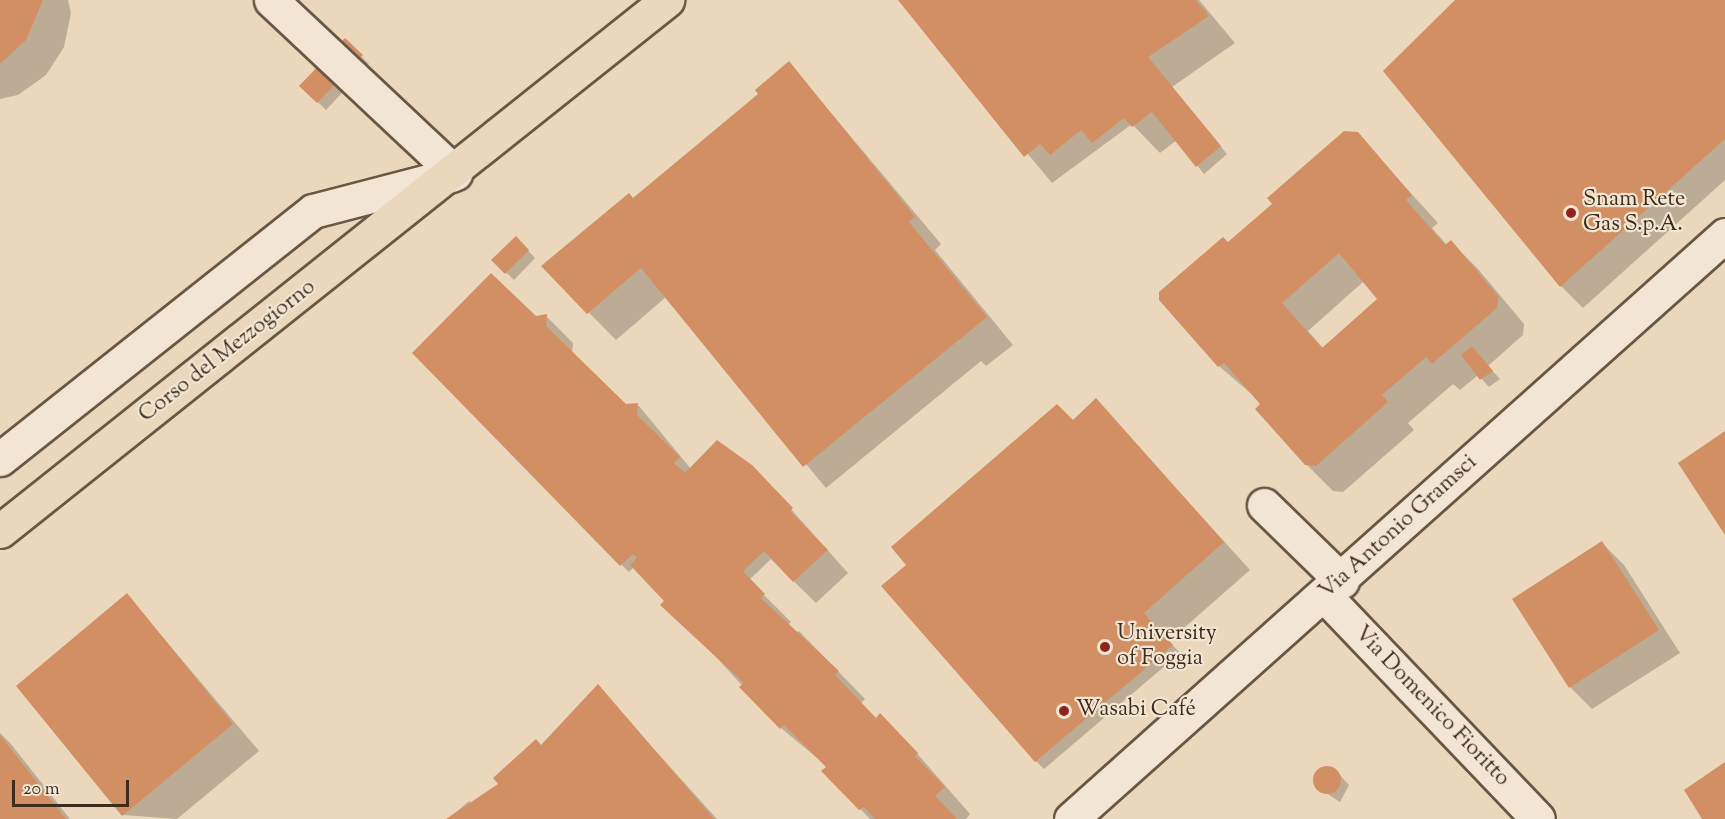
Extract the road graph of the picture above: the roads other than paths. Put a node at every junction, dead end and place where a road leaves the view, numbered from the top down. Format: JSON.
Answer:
{"nodes":[{"id":1,"x":271,"y":0,"type":"edge"},
{"id":2,"x":667,"y":0,"type":"edge"},
{"id":3,"x":455,"y":173,"type":"junction"},
{"id":4,"x":1725,"y":235,"type":"edge"},
{"id":5,"x":0,"y":459,"type":"edge"},
{"id":6,"x":1264,"y":505,"type":"dead end"},
{"id":7,"x":0,"y":531,"type":"edge"},
{"id":8,"x":1333,"y":588,"type":"junction"},
{"id":9,"x":1071,"y":819,"type":"edge"},
{"id":10,"x":1538,"y":819,"type":"edge"}],
"edges":[{"from":1,"to":3,"type":"street"},
{"from":2,"to":3,"type":"main road","name":"Corso del Mezzogiorno"},
{"from":3,"to":5,"type":"street","name":"Corso del Mezzogiorno"},
{"from":3,"to":7,"type":"main road","name":"Corso del Mezzogiorno"},
{"from":4,"to":8,"type":"street","name":"Via Antonio Gramsci"},
{"from":6,"to":8,"type":"street","name":"Via Domenico Fioritto"},
{"from":8,"to":9,"type":"street","name":"Via Antonio Gramsci"},
{"from":8,"to":10,"type":"street","name":"Via Domenico Fioritto"}]}
